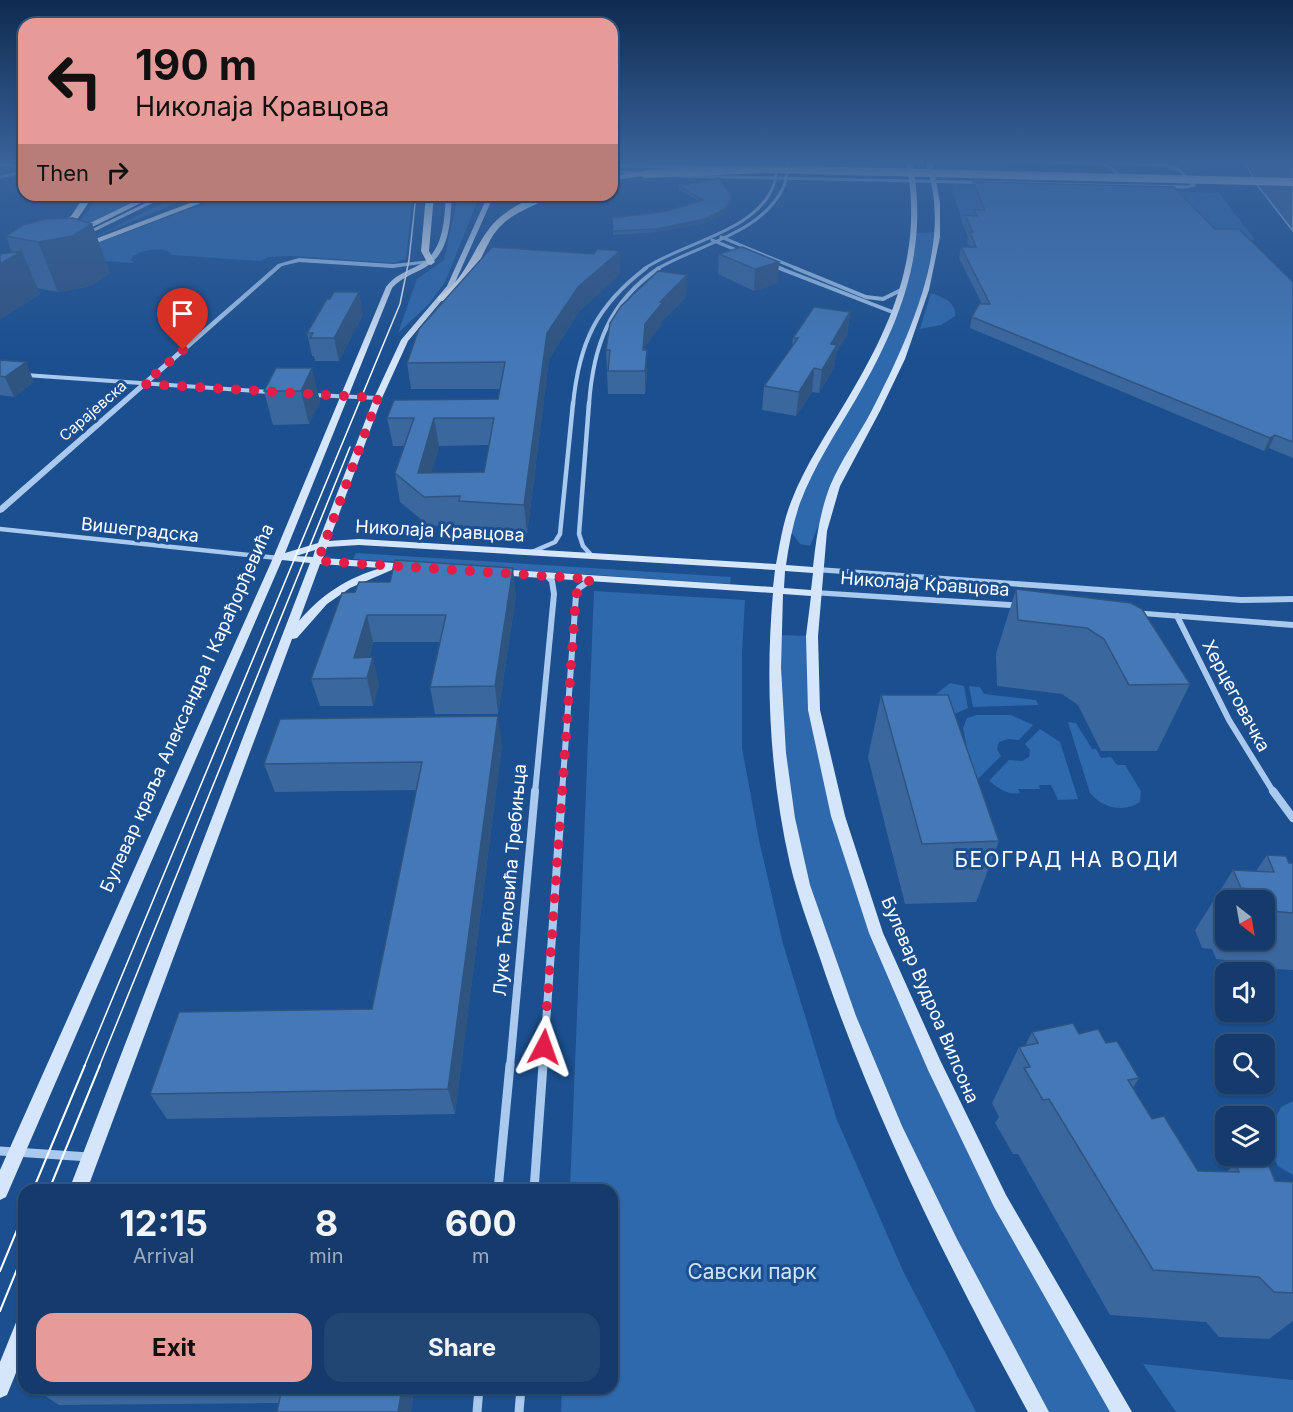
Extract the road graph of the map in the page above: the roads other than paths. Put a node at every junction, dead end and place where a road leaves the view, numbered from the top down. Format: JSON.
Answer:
{"nodes":[{"id":1,"x":62,"y":227,"type":"edge"},
{"id":2,"x":87,"y":227,"type":"edge"},
{"id":3,"x":99,"y":227,"type":"edge"},
{"id":4,"x":128,"y":227,"type":"edge"},
{"id":5,"x":132,"y":227,"type":"edge"},
{"id":6,"x":427,"y":227,"type":"edge"},
{"id":7,"x":445,"y":227,"type":"edge"},
{"id":8,"x":477,"y":227,"type":"edge"},
{"id":9,"x":495,"y":227,"type":"edge"},
{"id":10,"x":727,"y":227,"type":"edge"},
{"id":11,"x":744,"y":227,"type":"edge"},
{"id":12,"x":915,"y":227,"type":"edge"},
{"id":13,"x":936,"y":227,"type":"edge"},
{"id":14,"x":714,"y":234,"type":"junction"},
{"id":15,"x":49,"y":237,"type":"edge"},
{"id":16,"x":706,"y":237,"type":"junction"},
{"id":17,"x":722,"y":237,"type":"junction"},
{"id":18,"x":76,"y":238,"type":"dead end"},
{"id":19,"x":99,"y":239,"type":"junction"},
{"id":20,"x":60,"y":240,"type":"edge"},
{"id":21,"x":714,"y":240,"type":"junction"},
{"id":22,"x":64,"y":252,"type":"edge"},
{"id":23,"x":431,"y":262,"type":"junction"},
{"id":24,"x":901,"y":290,"type":"junction"},
{"id":25,"x":441,"y":299,"type":"junction"},
{"id":26,"x":895,"y":313,"type":"junction"},
{"id":27,"x":23,"y":374,"type":"edge"},
{"id":28,"x":144,"y":384,"type":"junction"},
{"id":29,"x":280,"y":392,"type":"edge"},
{"id":30,"x":303,"y":394,"type":"edge"},
{"id":31,"x":343,"y":398,"type":"junction"},
{"id":32,"x":378,"y":398,"type":"junction"},
{"id":33,"x":0,"y":510,"type":"edge"},
{"id":34,"x":0,"y":529,"type":"edge"},
{"id":35,"x":324,"y":544,"type":"junction"},
{"id":36,"x":532,"y":552,"type":"junction"},
{"id":37,"x":592,"y":556,"type":"junction"},
{"id":38,"x":278,"y":558,"type":"junction"},
{"id":39,"x":318,"y":561,"type":"junction"},
{"id":40,"x":414,"y":567,"type":"junction"},
{"id":41,"x":426,"y":568,"type":"edge"},
{"id":42,"x":782,"y":568,"type":"junction"},
{"id":43,"x":818,"y":570,"type":"junction"},
{"id":44,"x":482,"y":571,"type":"edge"},
{"id":45,"x":548,"y":576,"type":"junction"},
{"id":46,"x":592,"y":579,"type":"junction"},
{"id":47,"x":779,"y":591,"type":"junction"},
{"id":48,"x":815,"y":593,"type":"junction"},
{"id":49,"x":1293,"y":599,"type":"edge"},
{"id":50,"x":1036,"y":607,"type":"edge"},
{"id":51,"x":1119,"y":612,"type":"edge"},
{"id":52,"x":1177,"y":616,"type":"junction"},
{"id":53,"x":1293,"y":624,"type":"edge"},
{"id":54,"x":285,"y":646,"type":"junction"},
{"id":55,"x":1293,"y":818,"type":"edge"},
{"id":56,"x":0,"y":1151,"type":"edge"},
{"id":57,"x":16,"y":1154,"type":"junction"},
{"id":58,"x":91,"y":1157,"type":"junction"},
{"id":59,"x":80,"y":1184,"type":"edge"},
{"id":60,"x":499,"y":1184,"type":"edge"},
{"id":61,"x":534,"y":1184,"type":"edge"},
{"id":62,"x":0,"y":1191,"type":"edge"},
{"id":63,"x":18,"y":1342,"type":"edge"},
{"id":64,"x":0,"y":1388,"type":"edge"},
{"id":65,"x":478,"y":1394,"type":"edge"},
{"id":66,"x":520,"y":1394,"type":"edge"},
{"id":67,"x":477,"y":1412,"type":"edge"},
{"id":68,"x":519,"y":1412,"type":"edge"},
{"id":69,"x":1039,"y":1412,"type":"edge"},
{"id":70,"x":1122,"y":1412,"type":"edge"}],
"edges":[{"from":1,"to":15,"type":"highway"},
{"from":2,"to":20,"type":"main road"},
{"from":3,"to":18,"type":"main road"},
{"from":4,"to":19,"type":"highway"},
{"from":5,"to":19,"type":"highway"},
{"from":6,"to":23,"type":"highway"},
{"from":7,"to":23,"type":"main road"},
{"from":8,"to":25,"type":"main road"},
{"from":9,"to":25,"type":"highway"},
{"from":10,"to":14,"type":"street"},
{"from":11,"to":17,"type":"street"},
{"from":12,"to":24,"type":"main road"},
{"from":13,"to":43,"type":"main road","name":"Булевар Вудроа Вилсона"},
{"from":14,"to":16,"type":"street"},
{"from":14,"to":17,"type":"street"},
{"from":16,"to":21,"type":"street"},
{"from":16,"to":36,"type":"street"},
{"from":17,"to":21,"type":"street"},
{"from":17,"to":24,"type":"street"},
{"from":19,"to":22,"type":"highway"},
{"from":21,"to":26,"type":"street"},
{"from":21,"to":37,"type":"street"},
{"from":23,"to":28,"type":"street","name":"Сарајевска"},
{"from":23,"to":31,"type":"main road","name":"Булевар краља Александра I Карађорђевића"},
{"from":24,"to":26,"type":"main road"},
{"from":25,"to":32,"type":"main road"},
{"from":26,"to":42,"type":"main road"},
{"from":27,"to":28,"type":"street"},
{"from":28,"to":29,"type":"street"},
{"from":28,"to":33,"type":"street","name":"Сарајевска"},
{"from":30,"to":31,"type":"street"},
{"from":31,"to":32,"type":"street"},
{"from":31,"to":38,"type":"main road","name":"Булевар краља Александра I Карађорђевића"},
{"from":32,"to":35,"type":"main road"},
{"from":34,"to":38,"type":"street","name":"Вишеградска"},
{"from":35,"to":36,"type":"main road","name":"Николаја Кравцова"},
{"from":35,"to":38,"type":"main road","name":"Николаја Кравцова"},
{"from":35,"to":39,"type":"main road"},
{"from":36,"to":37,"type":"main road","name":"Николаја Кравцова"},
{"from":37,"to":42,"type":"main road","name":"Николаја Кравцова"},
{"from":38,"to":39,"type":"main road","name":"Николаја Кравцова"},
{"from":38,"to":57,"type":"main road","name":"Булевар краља Александра I Карађорђевића"},
{"from":39,"to":40,"type":"main road","name":"Николаја Кравцова"},
{"from":39,"to":54,"type":"main road"},
{"from":40,"to":41,"type":"main road","name":"Николаја Кравцова"},
{"from":40,"to":54,"type":"main road"},
{"from":42,"to":43,"type":"main road","name":"Николаја Кравцова"},
{"from":42,"to":47,"type":"main road"},
{"from":43,"to":48,"type":"main road","name":"Булевар Вудроа Вилсона"},
{"from":43,"to":49,"type":"street","name":"Николаја Кравцова"},
{"from":44,"to":45,"type":"main road","name":"Николаја Кравцова"},
{"from":45,"to":46,"type":"main road","name":"Николаја Кравцова"},
{"from":45,"to":60,"type":"street","name":"Луке Ћеловића Требињца"},
{"from":46,"to":47,"type":"main road","name":"Николаја Кравцова"},
{"from":46,"to":61,"type":"street"},
{"from":47,"to":48,"type":"main road","name":"Николаја Кравцова"},
{"from":47,"to":69,"type":"main road"},
{"from":48,"to":50,"type":"street","name":"Николаја Кравцова"},
{"from":48,"to":70,"type":"main road","name":"Булевар Вудроа Вилсона"},
{"from":51,"to":52,"type":"street"},
{"from":52,"to":53,"type":"street"},
{"from":52,"to":55,"type":"street","name":"Херцеговачка"},
{"from":54,"to":58,"type":"main road"},
{"from":56,"to":57,"type":"street"},
{"from":57,"to":58,"type":"street"},
{"from":57,"to":62,"type":"main road","name":"Булевар краља Александра I Карађорђевића"},
{"from":58,"to":59,"type":"main road"},
{"from":63,"to":64,"type":"main road"},
{"from":65,"to":67,"type":"street"},
{"from":66,"to":68,"type":"street"}]}
